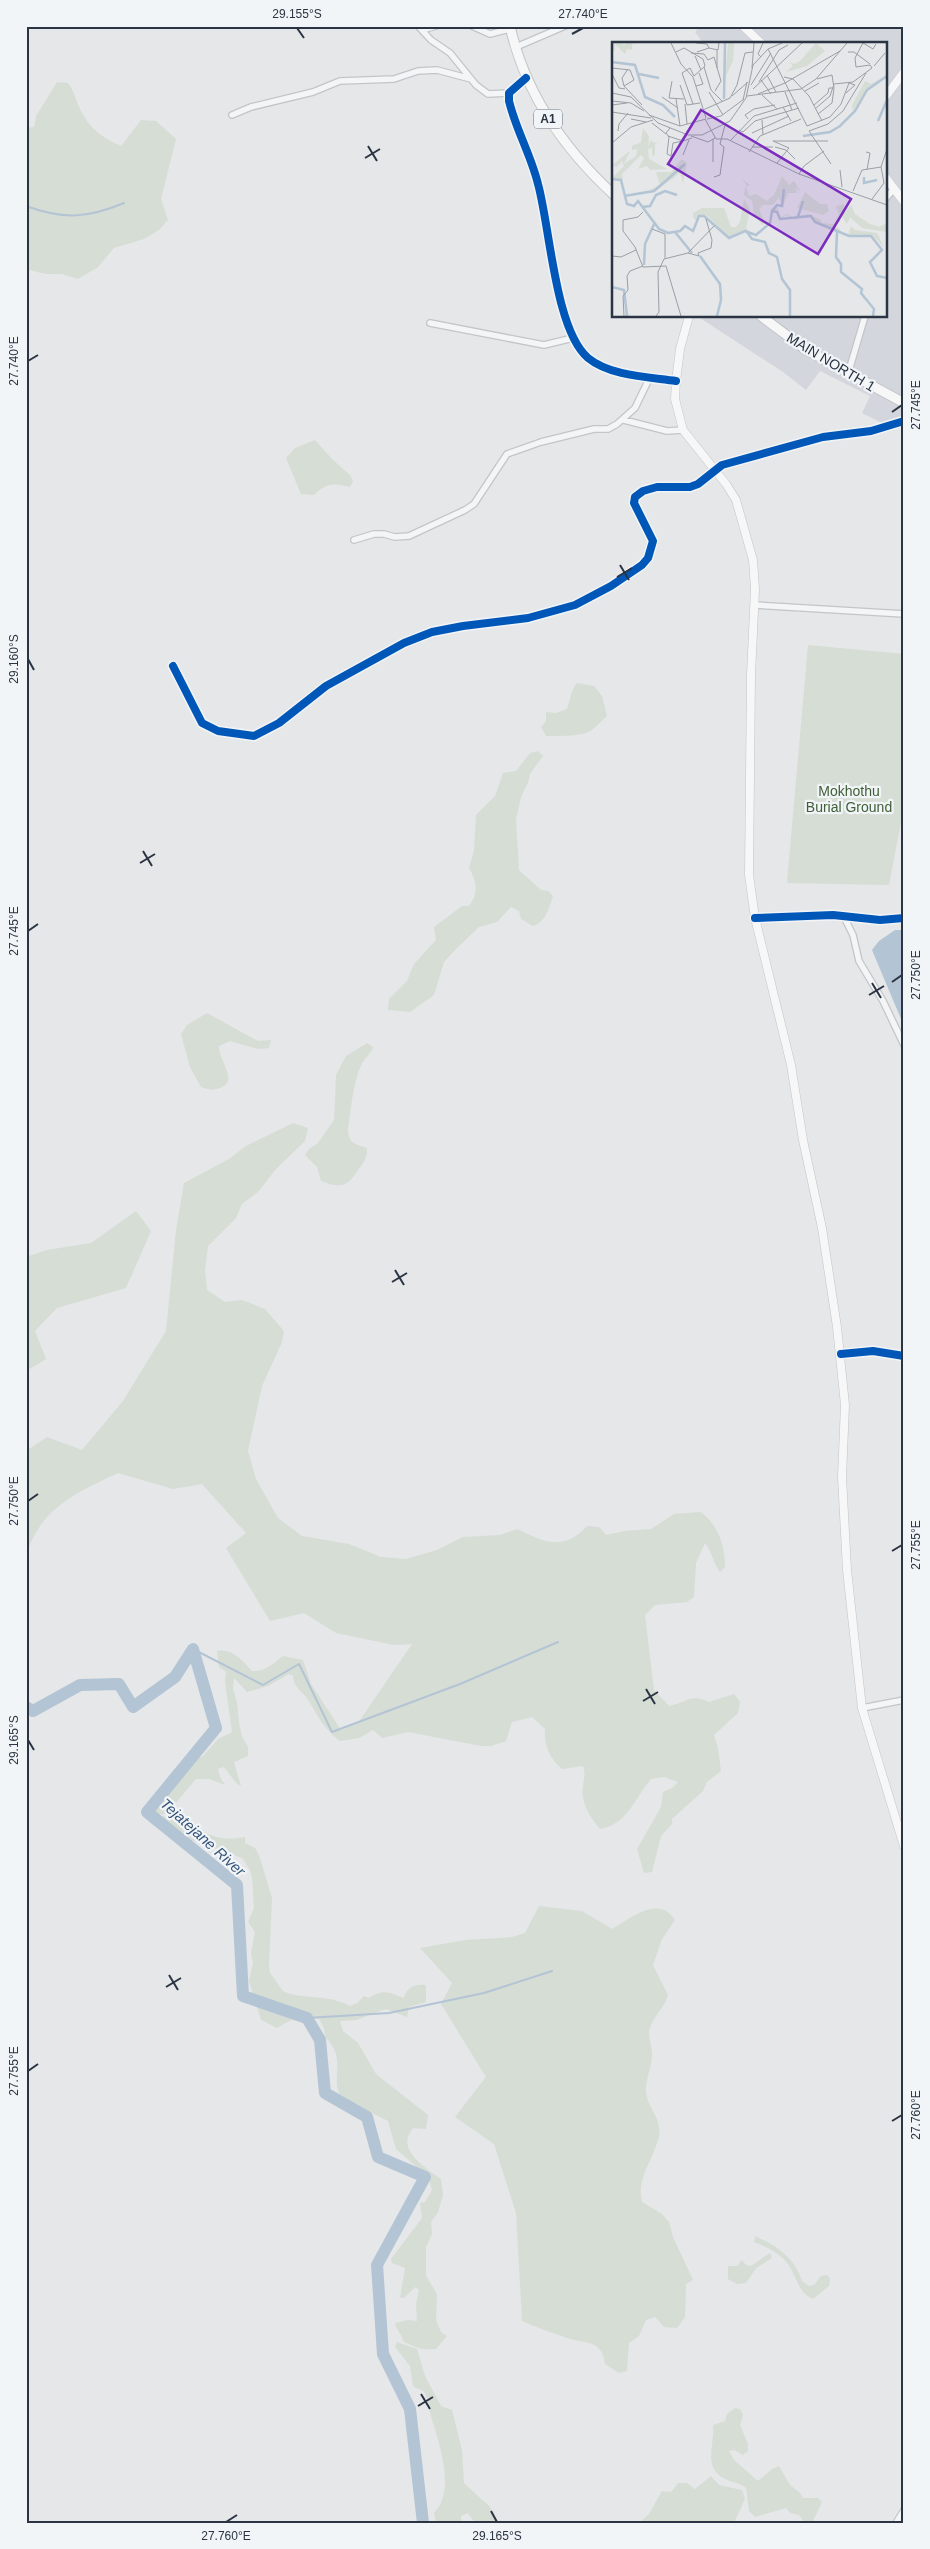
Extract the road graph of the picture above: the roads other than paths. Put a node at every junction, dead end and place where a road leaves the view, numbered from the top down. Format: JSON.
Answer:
{"nodes":[{"id":1,"x":436,"y":26,"type":"edge"},
{"id":2,"x":472,"y":26,"type":"edge"},
{"id":3,"x":565,"y":26,"type":"edge"},
{"id":4,"x":743,"y":26,"type":"edge"},
{"id":5,"x":510,"y":27,"type":"edge"},
{"id":6,"x":420,"y":28,"type":"edge"},
{"id":7,"x":760,"y":42,"type":"edge"},
{"id":8,"x":516,"y":47,"type":"junction"},
{"id":9,"x":904,"y":72,"type":"edge"},
{"id":10,"x":526,"y":78,"type":"junction"},
{"id":11,"x":472,"y":79,"type":"junction"},
{"id":12,"x":509,"y":93,"type":"junction"},
{"id":13,"x":888,"y":93,"type":"edge"},
{"id":14,"x":232,"y":116,"type":"dead end"},
{"id":15,"x":888,"y":181,"type":"edge"},
{"id":16,"x":894,"y":189,"type":"junction"},
{"id":17,"x":612,"y":192,"type":"edge"},
{"id":18,"x":888,"y":196,"type":"edge"},
{"id":19,"x":904,"y":202,"type":"edge"},
{"id":20,"x":689,"y":318,"type":"edge"},
{"id":21,"x":764,"y":318,"type":"edge"},
{"id":22,"x":864,"y":318,"type":"edge"},
{"id":23,"x":430,"y":323,"type":"dead end"},
{"id":24,"x":573,"y":338,"type":"junction"},
{"id":25,"x":848,"y":374,"type":"junction"},
{"id":26,"x":650,"y":377,"type":"junction"},
{"id":27,"x":676,"y":381,"type":"junction"},
{"id":28,"x":904,"y":403,"type":"edge"},
{"id":29,"x":624,"y":420,"type":"junction"},
{"id":30,"x":904,"y":421,"type":"edge"},
{"id":31,"x":683,"y":430,"type":"junction"},
{"id":32,"x":716,"y":471,"type":"junction"},
{"id":33,"x":354,"y":540,"type":"dead end"},
{"id":34,"x":754,"y":605,"type":"junction"},
{"id":35,"x":904,"y":614,"type":"edge"},
{"id":36,"x":173,"y":666,"type":"dead end"},
{"id":37,"x":844,"y":917,"type":"junction"},
{"id":38,"x":755,"y":918,"type":"junction"},
{"id":39,"x":904,"y":918,"type":"edge"},
{"id":40,"x":904,"y":1045,"type":"edge"},
{"id":41,"x":841,"y":1354,"type":"junction"},
{"id":42,"x":904,"y":1356,"type":"edge"},
{"id":43,"x":904,"y":1700,"type":"edge"},
{"id":44,"x":862,"y":1708,"type":"junction"},
{"id":45,"x":904,"y":1846,"type":"edge"},
{"id":46,"x":904,"y":2510,"type":"edge"},
{"id":47,"x":896,"y":2523,"type":"edge"}],
"edges":[{"from":1,"to":6,"type":"street"},
{"from":2,"to":5,"type":"street"},
{"from":3,"to":8,"type":"street"},
{"from":4,"to":7,"type":"main road"},
{"from":5,"to":8,"type":"main road","number":"A1"},
{"from":6,"to":11,"type":"street"},
{"from":8,"to":10,"type":"main road","number":"A1"},
{"from":9,"to":13,"type":"main road"},
{"from":10,"to":12,"type":"street"},
{"from":10,"to":17,"type":"main road","number":"A1"},
{"from":11,"to":12,"type":"street"},
{"from":11,"to":14,"type":"street"},
{"from":12,"to":24,"type":"street"},
{"from":15,"to":16,"type":"main road"},
{"from":16,"to":18,"type":"street"},
{"from":16,"to":19,"type":"main road"},
{"from":20,"to":27,"type":"main road"},
{"from":21,"to":25,"type":"main road","name":"MAIN NORTH 1"},
{"from":22,"to":25,"type":"street"},
{"from":23,"to":24,"type":"street"},
{"from":24,"to":26,"type":"street"},
{"from":25,"to":28,"type":"main road","name":"MAIN NORTH 1"},
{"from":26,"to":27,"type":"street"},
{"from":26,"to":29,"type":"street"},
{"from":27,"to":31,"type":"main road"},
{"from":29,"to":31,"type":"street"},
{"from":29,"to":33,"type":"street"},
{"from":30,"to":32,"type":"street"},
{"from":31,"to":32,"type":"main road"},
{"from":32,"to":34,"type":"main road"},
{"from":32,"to":36,"type":"street"},
{"from":34,"to":35,"type":"street"},
{"from":34,"to":38,"type":"main road"},
{"from":37,"to":38,"type":"street"},
{"from":37,"to":39,"type":"street"},
{"from":37,"to":40,"type":"street"},
{"from":38,"to":41,"type":"main road"},
{"from":41,"to":42,"type":"street"},
{"from":41,"to":44,"type":"main road"},
{"from":43,"to":44,"type":"street"},
{"from":44,"to":45,"type":"main road"},
{"from":46,"to":47,"type":"street"}]}
